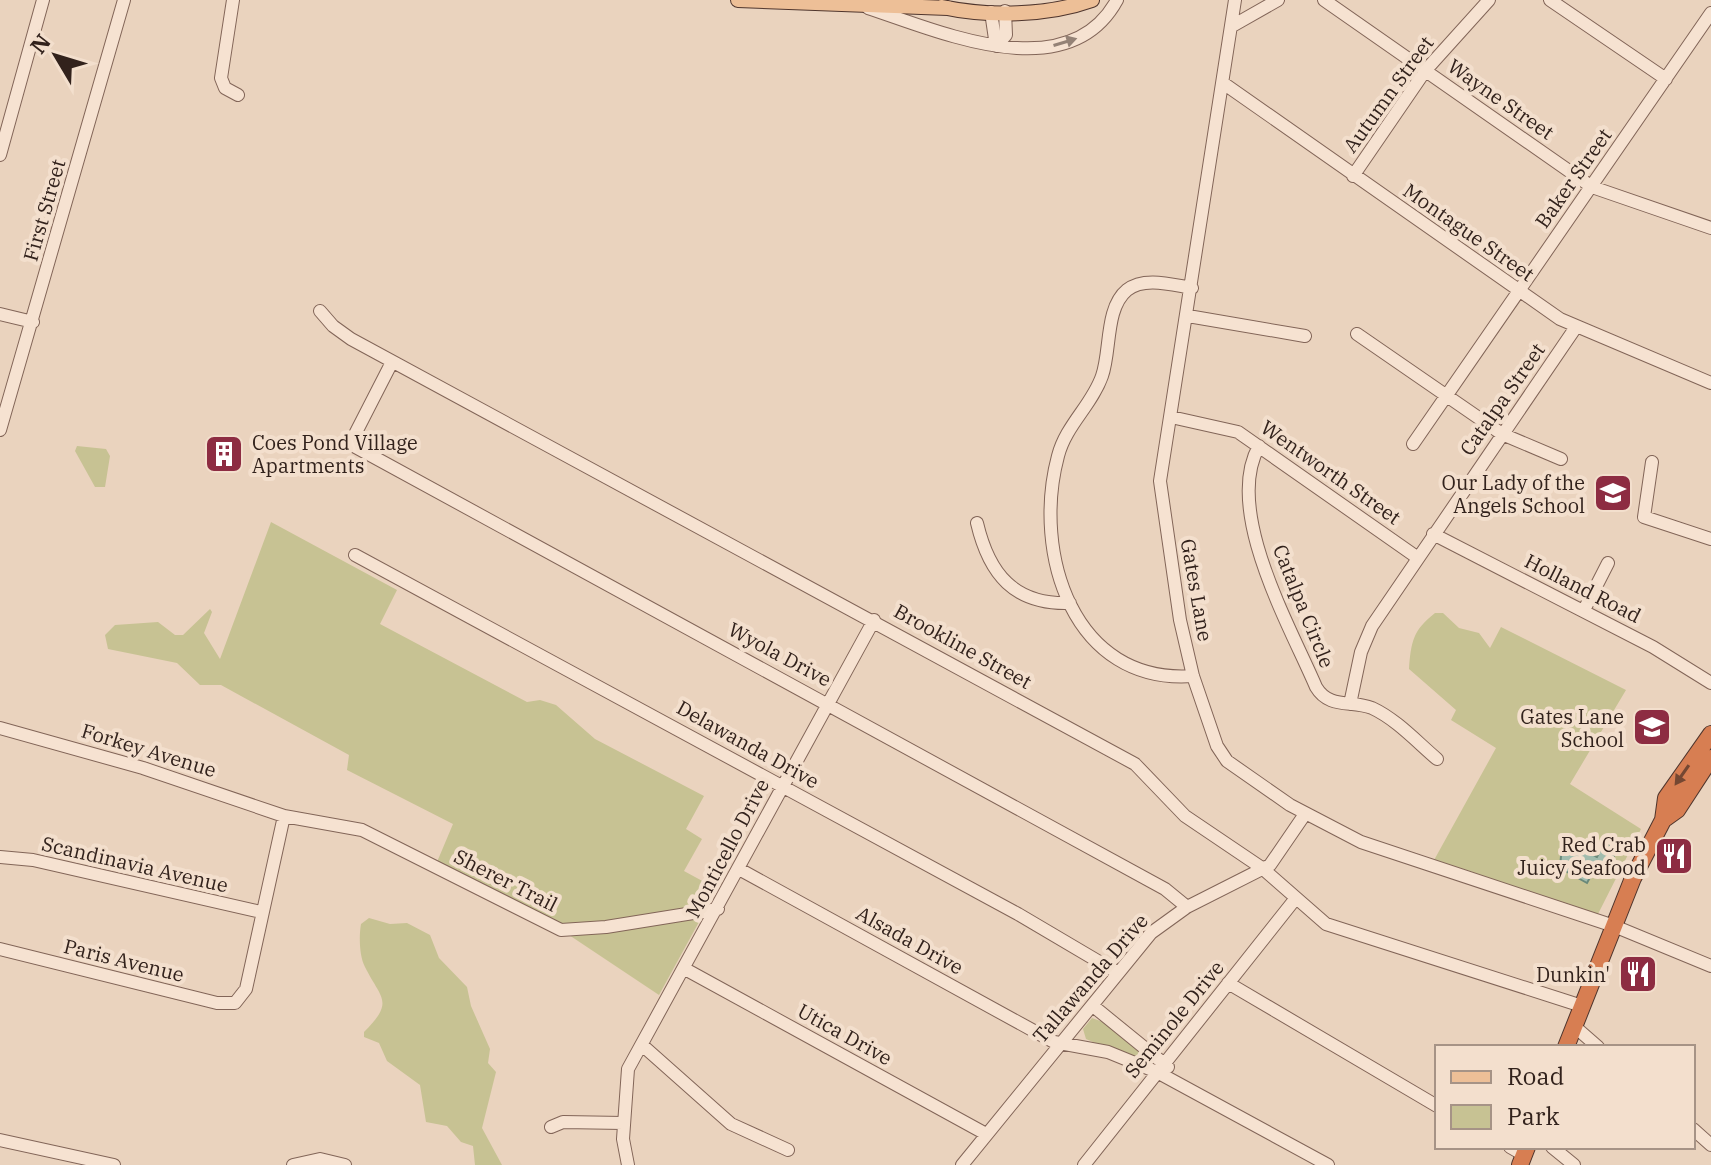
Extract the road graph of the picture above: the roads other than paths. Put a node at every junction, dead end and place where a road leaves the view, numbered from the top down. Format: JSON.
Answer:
{"nodes":[{"id":1,"x":43,"y":0,"type":"edge"},
{"id":2,"x":124,"y":0,"type":"edge"},
{"id":3,"x":233,"y":0,"type":"edge"},
{"id":4,"x":738,"y":0,"type":"edge"},
{"id":5,"x":908,"y":0,"type":"edge"},
{"id":6,"x":1092,"y":0,"type":"edge"},
{"id":7,"x":1117,"y":0,"type":"edge"},
{"id":8,"x":1235,"y":0,"type":"edge"},
{"id":9,"x":1278,"y":0,"type":"edge"},
{"id":10,"x":1324,"y":0,"type":"edge"},
{"id":11,"x":1489,"y":0,"type":"edge"},
{"id":12,"x":1550,"y":0,"type":"edge"},
{"id":13,"x":859,"y":6,"type":"junction"},
{"id":14,"x":948,"y":8,"type":"junction"},
{"id":15,"x":998,"y":11,"type":"junction"},
{"id":16,"x":1711,"y":13,"type":"edge"},
{"id":17,"x":1234,"y":25,"type":"junction"},
{"id":18,"x":996,"y":46,"type":"junction"},
{"id":19,"x":1425,"y":71,"type":"junction"},
{"id":20,"x":1666,"y":79,"type":"junction"},
{"id":21,"x":1223,"y":83,"type":"junction"},
{"id":22,"x":238,"y":95,"type":"dead end"},
{"id":23,"x":0,"y":155,"type":"edge"},
{"id":24,"x":1353,"y":176,"type":"junction"},
{"id":25,"x":1592,"y":187,"type":"junction"},
{"id":26,"x":1711,"y":228,"type":"edge"},
{"id":27,"x":1192,"y":288,"type":"junction"},
{"id":28,"x":1519,"y":291,"type":"junction"},
{"id":29,"x":320,"y":311,"type":"dead end"},
{"id":30,"x":0,"y":314,"type":"edge"},
{"id":31,"x":1188,"y":316,"type":"junction"},
{"id":32,"x":33,"y":322,"type":"junction"},
{"id":33,"x":1576,"y":327,"type":"junction"},
{"id":34,"x":1357,"y":334,"type":"dead end"},
{"id":35,"x":1305,"y":336,"type":"dead end"},
{"id":36,"x":392,"y":362,"type":"junction"},
{"id":37,"x":1711,"y":383,"type":"edge"},
{"id":38,"x":1446,"y":396,"type":"junction"},
{"id":39,"x":1171,"y":417,"type":"junction"},
{"id":40,"x":0,"y":430,"type":"edge"},
{"id":41,"x":1502,"y":434,"type":"junction"},
{"id":42,"x":1413,"y":444,"type":"dead end"},
{"id":43,"x":1259,"y":446,"type":"junction"},
{"id":44,"x":1561,"y":459,"type":"dead end"},
{"id":45,"x":1652,"y":462,"type":"dead end"},
{"id":46,"x":977,"y":523,"type":"dead end"},
{"id":47,"x":1433,"y":534,"type":"junction"},
{"id":48,"x":1711,"y":539,"type":"edge"},
{"id":49,"x":355,"y":555,"type":"dead end"},
{"id":50,"x":1418,"y":558,"type":"junction"},
{"id":51,"x":1608,"y":563,"type":"dead end"},
{"id":52,"x":1070,"y":603,"type":"junction"},
{"id":53,"x":1584,"y":610,"type":"junction"},
{"id":54,"x":874,"y":620,"type":"junction"},
{"id":55,"x":1193,"y":676,"type":"junction"},
{"id":56,"x":1711,"y":683,"type":"edge"},
{"id":57,"x":830,"y":703,"type":"junction"},
{"id":58,"x":1350,"y":704,"type":"junction"},
{"id":59,"x":0,"y":728,"type":"edge"},
{"id":60,"x":1711,"y":734,"type":"edge"},
{"id":61,"x":1711,"y":758,"type":"edge"},
{"id":62,"x":1437,"y":759,"type":"dead end"},
{"id":63,"x":784,"y":786,"type":"junction"},
{"id":64,"x":1305,"y":814,"type":"junction"},
{"id":65,"x":284,"y":816,"type":"junction"},
{"id":66,"x":1663,"y":820,"type":"junction"},
{"id":67,"x":0,"y":857,"type":"edge"},
{"id":68,"x":1262,"y":868,"type":"junction"},
{"id":69,"x":739,"y":869,"type":"junction"},
{"id":70,"x":1296,"y":898,"type":"junction"},
{"id":71,"x":1187,"y":907,"type":"junction"},
{"id":72,"x":718,"y":909,"type":"junction"},
{"id":73,"x":261,"y":912,"type":"junction"},
{"id":74,"x":1614,"y":926,"type":"junction"},
{"id":75,"x":0,"y":949,"type":"edge"},
{"id":76,"x":1711,"y":966,"type":"edge"},
{"id":77,"x":685,"y":969,"type":"junction"},
{"id":78,"x":1118,"y":973,"type":"junction"},
{"id":79,"x":1228,"y":983,"type":"junction"},
{"id":80,"x":1093,"y":1006,"type":"junction"},
{"id":81,"x":1582,"y":1006,"type":"junction"},
{"id":82,"x":1574,"y":1026,"type":"junction"},
{"id":83,"x":1062,"y":1043,"type":"junction"},
{"id":84,"x":642,"y":1045,"type":"junction"},
{"id":85,"x":1567,"y":1045,"type":"edge"},
{"id":86,"x":1596,"y":1045,"type":"edge"},
{"id":87,"x":1161,"y":1068,"type":"junction"},
{"id":88,"x":1435,"y":1105,"type":"edge"},
{"id":89,"x":623,"y":1123,"type":"junction"},
{"id":90,"x":551,"y":1127,"type":"dead end"},
{"id":91,"x":1695,"y":1131,"type":"edge"},
{"id":92,"x":986,"y":1134,"type":"junction"},
{"id":93,"x":0,"y":1140,"type":"edge"},
{"id":94,"x":1711,"y":1145,"type":"edge"},
{"id":95,"x":1554,"y":1149,"type":"edge"},
{"id":96,"x":788,"y":1150,"type":"dead end"},
{"id":97,"x":114,"y":1165,"type":"edge"},
{"id":98,"x":293,"y":1165,"type":"edge"},
{"id":99,"x":345,"y":1165,"type":"edge"},
{"id":100,"x":628,"y":1165,"type":"edge"},
{"id":101,"x":962,"y":1165,"type":"edge"},
{"id":102,"x":1084,"y":1165,"type":"edge"},
{"id":103,"x":1328,"y":1165,"type":"edge"},
{"id":104,"x":1574,"y":1165,"type":"edge"}],
"edges":[{"from":1,"to":23,"type":"street"},
{"from":2,"to":32,"type":"street","name":"First Street"},
{"from":3,"to":22,"type":"street"},
{"from":4,"to":13,"type":"main road"},
{"from":5,"to":14,"type":"main road"},
{"from":6,"to":15,"type":"main road"},
{"from":18,"to":7,"type":"street","one_way":true},
{"from":8,"to":17,"type":"street","name":"Gates Lane"},
{"from":9,"to":17,"type":"street"},
{"from":10,"to":19,"type":"street","name":"Wayne Street"},
{"from":11,"to":19,"type":"street","name":"Autumn Street"},
{"from":12,"to":20,"type":"street"},
{"from":13,"to":14,"type":"main road"},
{"from":13,"to":18,"type":"street"},
{"from":14,"to":15,"type":"main road"},
{"from":15,"to":18,"type":"street"},
{"from":16,"to":20,"type":"street","name":"Baker Street"},
{"from":17,"to":21,"type":"street","name":"Gates Lane"},
{"from":19,"to":24,"type":"street","name":"Autumn Street"},
{"from":19,"to":25,"type":"street","name":"Wayne Street"},
{"from":20,"to":25,"type":"street","name":"Baker Street"},
{"from":21,"to":24,"type":"street","name":"Montague Street"},
{"from":21,"to":27,"type":"street","name":"Gates Lane"},
{"from":24,"to":28,"type":"street","name":"Montague Street"},
{"from":25,"to":26,"type":"street","name":"Wayne Street"},
{"from":25,"to":28,"type":"street","name":"Baker Street"},
{"from":27,"to":31,"type":"street","name":"Gates Lane"},
{"from":27,"to":52,"type":"street"},
{"from":28,"to":33,"type":"street","name":"Montague Street"},
{"from":28,"to":38,"type":"street","name":"Baker Street"},
{"from":29,"to":36,"type":"street","name":"Brookline Street"},
{"from":30,"to":32,"type":"street"},
{"from":31,"to":35,"type":"street"},
{"from":31,"to":39,"type":"street","name":"Gates Lane"},
{"from":32,"to":40,"type":"street","name":"First Street"},
{"from":33,"to":37,"type":"street","name":"Montague Street"},
{"from":33,"to":41,"type":"street","name":"Catalpa Street"},
{"from":34,"to":38,"type":"street"},
{"from":36,"to":54,"type":"street","name":"Brookline Street"},
{"from":36,"to":57,"type":"street","name":"Wyola Drive"},
{"from":38,"to":41,"type":"street"},
{"from":38,"to":42,"type":"street","name":"Baker Street"},
{"from":39,"to":43,"type":"street","name":"Wentworth Street"},
{"from":39,"to":55,"type":"street","name":"Gates Lane"},
{"from":41,"to":44,"type":"street"},
{"from":41,"to":47,"type":"street","name":"Catalpa Street"},
{"from":43,"to":50,"type":"street","name":"Wentworth Street"},
{"from":43,"to":58,"type":"street","name":"Catalpa Circle"},
{"from":45,"to":48,"type":"street"},
{"from":46,"to":52,"type":"street"},
{"from":47,"to":50,"type":"street","name":"Catalpa Street"},
{"from":47,"to":53,"type":"street","name":"Holland Road"},
{"from":49,"to":63,"type":"street","name":"Delawanda Drive"},
{"from":50,"to":58,"type":"street","name":"Catalpa Street"},
{"from":51,"to":53,"type":"street"},
{"from":52,"to":55,"type":"street"},
{"from":53,"to":56,"type":"street","name":"Holland Road"},
{"from":54,"to":57,"type":"street","name":"Monticello Drive"},
{"from":54,"to":68,"type":"street","name":"Brookline Street"},
{"from":55,"to":64,"type":"street","name":"Gates Lane"},
{"from":57,"to":63,"type":"street","name":"Monticello Drive"},
{"from":57,"to":71,"type":"street","name":"Wyola Drive"},
{"from":58,"to":62,"type":"street","name":"Catalpa Circle"},
{"from":59,"to":65,"type":"street","name":"Forkey Avenue"},
{"from":60,"to":66,"type":"highway","one_way":true},
{"from":61,"to":66,"type":"highway"},
{"from":63,"to":69,"type":"street","name":"Monticello Drive"},
{"from":63,"to":78,"type":"street","name":"Delawanda Drive"},
{"from":64,"to":68,"type":"street","name":"Tallawanda Drive"},
{"from":64,"to":74,"type":"street","name":"Gates Lane"},
{"from":65,"to":72,"type":"street","name":"Sherer Trail"},
{"from":65,"to":73,"type":"street"},
{"from":66,"to":74,"type":"highway"},
{"from":67,"to":73,"type":"street","name":"Scandinavia Avenue"},
{"from":68,"to":70,"type":"street","name":"Brookline Street"},
{"from":68,"to":71,"type":"street","name":"Tallawanda Drive"},
{"from":69,"to":72,"type":"street","name":"Monticello Drive"},
{"from":69,"to":83,"type":"street","name":"Alsada Drive"},
{"from":70,"to":79,"type":"street","name":"Seminole Drive"},
{"from":70,"to":81,"type":"street","name":"Brookline Street"},
{"from":71,"to":78,"type":"street","name":"Tallawanda Drive"},
{"from":72,"to":77,"type":"street","name":"Monticello Drive"},
{"from":73,"to":75,"type":"street","name":"Paris Avenue"},
{"from":74,"to":76,"type":"street","name":"Gates Lane"},
{"from":74,"to":81,"type":"highway"},
{"from":77,"to":84,"type":"street","name":"Monticello Drive"},
{"from":77,"to":92,"type":"street","name":"Utica Drive"},
{"from":78,"to":80,"type":"street","name":"Tallawanda Drive"},
{"from":79,"to":87,"type":"street","name":"Seminole Drive"},
{"from":79,"to":88,"type":"street"},
{"from":80,"to":83,"type":"street","name":"Tallawanda Drive"},
{"from":80,"to":87,"type":"street"},
{"from":81,"to":82,"type":"highway"},
{"from":82,"to":85,"type":"highway"},
{"from":82,"to":86,"type":"street"},
{"from":83,"to":87,"type":"street","name":"Alsada Drive"},
{"from":83,"to":92,"type":"street","name":"Tallawanda Drive"},
{"from":84,"to":89,"type":"street","name":"Monticello Drive"},
{"from":84,"to":96,"type":"street"},
{"from":87,"to":102,"type":"street","name":"Seminole Drive"},
{"from":87,"to":103,"type":"street"},
{"from":89,"to":90,"type":"street"},
{"from":89,"to":100,"type":"street","name":"Monticello Drive"},
{"from":91,"to":94,"type":"street"},
{"from":92,"to":101,"type":"street","name":"Tallawanda Drive"},
{"from":93,"to":97,"type":"street"},
{"from":95,"to":104,"type":"street"},
{"from":98,"to":99,"type":"street"}]}
